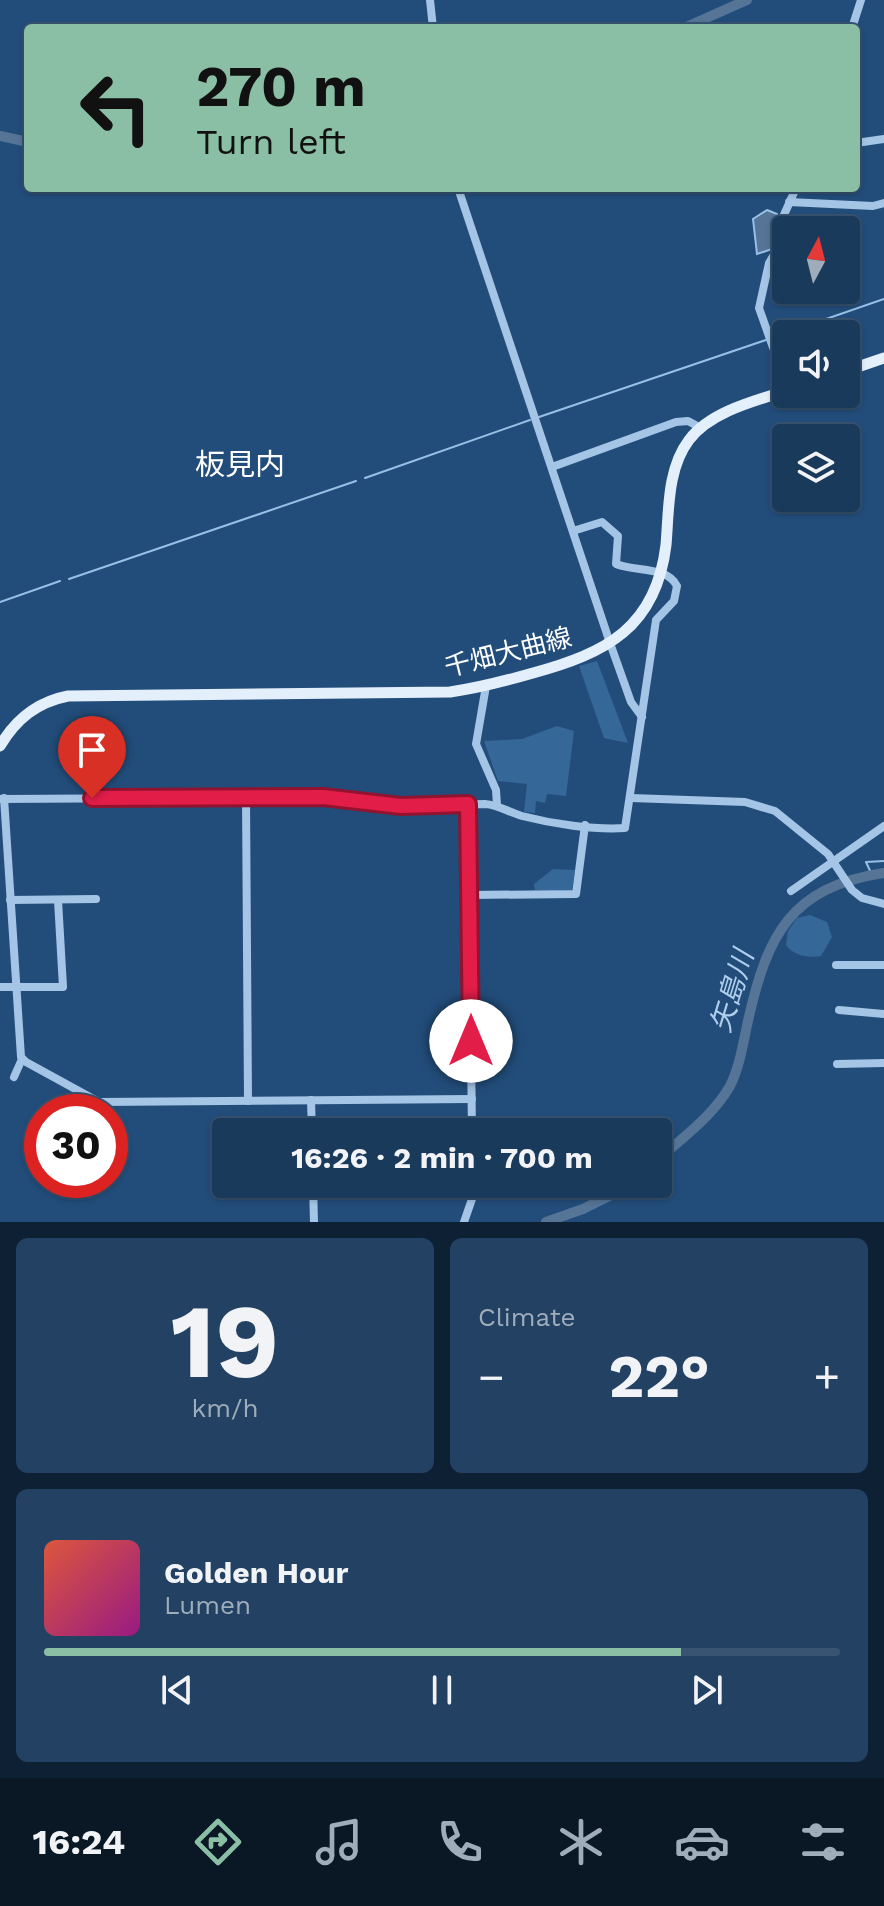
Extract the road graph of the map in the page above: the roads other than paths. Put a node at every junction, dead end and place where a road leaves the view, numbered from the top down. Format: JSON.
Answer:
{"nodes":[{"id":1,"x":430,"y":0,"type":"edge"},
{"id":2,"x":861,"y":0,"type":"edge"},
{"id":3,"x":433,"y":24,"type":"edge"},
{"id":4,"x":853,"y":24,"type":"edge"},
{"id":5,"x":884,"y":139,"type":"edge"},
{"id":6,"x":860,"y":142,"type":"edge"},
{"id":7,"x":459,"y":192,"type":"edge"},
{"id":8,"x":794,"y":192,"type":"edge"},
{"id":9,"x":789,"y":202,"type":"junction"},
{"id":10,"x":884,"y":203,"type":"edge"},
{"id":11,"x":772,"y":345,"type":"edge"},
{"id":12,"x":884,"y":358,"type":"edge"},
{"id":13,"x":860,"y":366,"type":"edge"},
{"id":14,"x":772,"y":396,"type":"edge"},
{"id":15,"x":701,"y":428,"type":"junction"},
{"id":16,"x":552,"y":467,"type":"junction"},
{"id":17,"x":573,"y":531,"type":"junction"},
{"id":18,"x":662,"y":572,"type":"junction"},
{"id":19,"x":610,"y":643,"type":"junction"},
{"id":20,"x":486,"y":686,"type":"junction"},
{"id":21,"x":642,"y":717,"type":"junction"},
{"id":22,"x":4,"y":728,"type":"edge"},
{"id":23,"x":0,"y":746,"type":"edge"},
{"id":24,"x":246,"y":797,"type":"junction"},
{"id":25,"x":2,"y":798,"type":"edge"},
{"id":26,"x":631,"y":798,"type":"junction"},
{"id":27,"x":468,"y":804,"type":"junction"},
{"id":28,"x":497,"y":805,"type":"junction"},
{"id":29,"x":585,"y":825,"type":"junction"},
{"id":30,"x":884,"y":826,"type":"edge"},
{"id":31,"x":834,"y":859,"type":"junction"},
{"id":32,"x":791,"y":891,"type":"dead end"},
{"id":33,"x":470,"y":895,"type":"junction"},
{"id":34,"x":96,"y":899,"type":"dead end"},
{"id":35,"x":10,"y":900,"type":"junction"},
{"id":36,"x":58,"y":900,"type":"junction"},
{"id":37,"x":884,"y":904,"type":"edge"},
{"id":38,"x":836,"y":965,"type":"dead end"},
{"id":39,"x":884,"y":965,"type":"edge"},
{"id":40,"x":0,"y":987,"type":"edge"},
{"id":41,"x":16,"y":987,"type":"junction"},
{"id":42,"x":839,"y":1010,"type":"dead end"},
{"id":43,"x":884,"y":1014,"type":"edge"},
{"id":44,"x":22,"y":1059,"type":"junction"},
{"id":45,"x":884,"y":1063,"type":"edge"},
{"id":46,"x":837,"y":1064,"type":"dead end"},
{"id":47,"x":14,"y":1077,"type":"dead end"},
{"id":48,"x":472,"y":1099,"type":"junction"},
{"id":49,"x":311,"y":1100,"type":"junction"},
{"id":50,"x":248,"y":1101,"type":"junction"},
{"id":51,"x":312,"y":1118,"type":"edge"},
{"id":52,"x":472,"y":1118,"type":"edge"},
{"id":53,"x":313,"y":1198,"type":"edge"},
{"id":54,"x":472,"y":1198,"type":"edge"},
{"id":55,"x":314,"y":1222,"type":"edge"},
{"id":56,"x":464,"y":1222,"type":"edge"}],
"edges":[{"from":1,"to":3,"type":"street"},
{"from":2,"to":4,"type":"street"},
{"from":5,"to":6,"type":"street"},
{"from":7,"to":16,"type":"street"},
{"from":8,"to":9,"type":"street"},
{"from":9,"to":10,"type":"street"},
{"from":9,"to":11,"type":"street"},
{"from":12,"to":13,"type":"main road"},
{"from":14,"to":15,"type":"main road","name":"千畑大曲線"},
{"from":15,"to":16,"type":"street"},
{"from":15,"to":18,"type":"main road","name":"千畑大曲線"},
{"from":16,"to":17,"type":"street"},
{"from":17,"to":18,"type":"street"},
{"from":17,"to":19,"type":"street"},
{"from":18,"to":19,"type":"main road","name":"千畑大曲線"},
{"from":18,"to":21,"type":"street"},
{"from":19,"to":20,"type":"main road","name":"千畑大曲線"},
{"from":19,"to":21,"type":"street"},
{"from":20,"to":22,"type":"main road","name":"千畑大曲線"},
{"from":20,"to":28,"type":"street"},
{"from":21,"to":26,"type":"street"},
{"from":22,"to":23,"type":"main road","name":"千畑大曲線"},
{"from":24,"to":25,"type":"street"},
{"from":24,"to":27,"type":"street"},
{"from":24,"to":50,"type":"street"},
{"from":25,"to":35,"type":"street"},
{"from":26,"to":29,"type":"street"},
{"from":26,"to":31,"type":"street"},
{"from":27,"to":28,"type":"street"},
{"from":27,"to":33,"type":"street"},
{"from":28,"to":29,"type":"street"},
{"from":29,"to":33,"type":"street"},
{"from":30,"to":31,"type":"street"},
{"from":31,"to":32,"type":"street"},
{"from":31,"to":37,"type":"street"},
{"from":33,"to":48,"type":"street"},
{"from":34,"to":36,"type":"street"},
{"from":35,"to":36,"type":"street"},
{"from":35,"to":41,"type":"street"},
{"from":36,"to":41,"type":"street"},
{"from":38,"to":39,"type":"street"},
{"from":40,"to":41,"type":"street"},
{"from":41,"to":44,"type":"street"},
{"from":42,"to":43,"type":"street"},
{"from":44,"to":47,"type":"street"},
{"from":44,"to":50,"type":"street"},
{"from":45,"to":46,"type":"street"},
{"from":48,"to":49,"type":"street"},
{"from":48,"to":52,"type":"street"},
{"from":49,"to":50,"type":"street"},
{"from":49,"to":51,"type":"street"},
{"from":53,"to":55,"type":"street"},
{"from":54,"to":56,"type":"street"}]}
